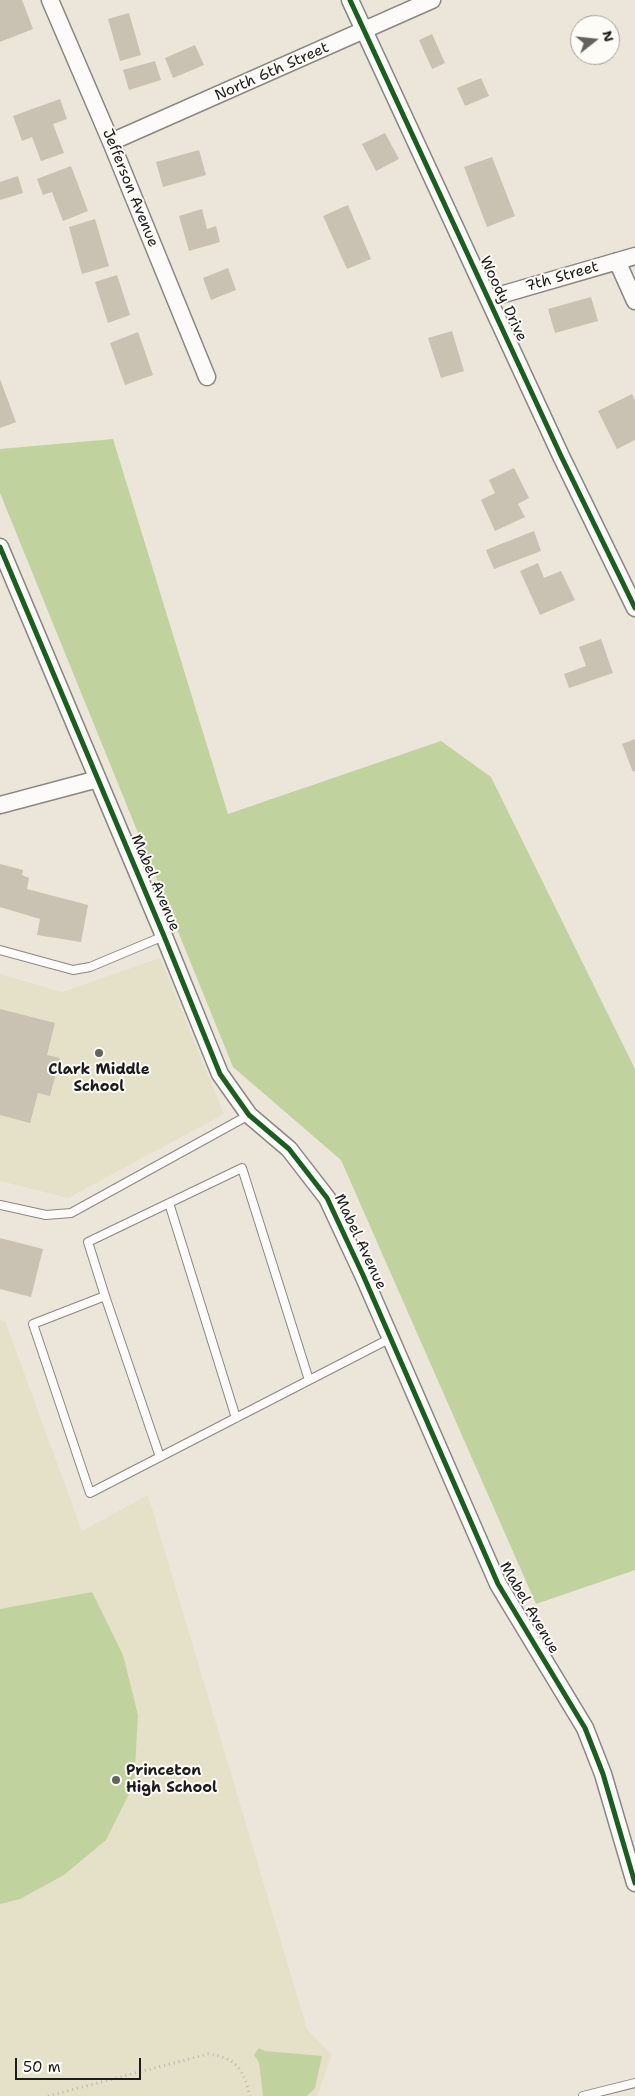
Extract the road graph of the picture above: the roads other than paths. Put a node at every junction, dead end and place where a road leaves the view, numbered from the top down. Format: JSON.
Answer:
{"nodes":[{"id":1,"x":50,"y":0,"type":"edge"},
{"id":2,"x":350,"y":0,"type":"edge"},
{"id":3,"x":432,"y":0,"type":"edge"},
{"id":4,"x":364,"y":32,"type":"junction"},
{"id":5,"x":112,"y":142,"type":"junction"},
{"id":6,"x":635,"y":256,"type":"edge"},
{"id":7,"x":617,"y":261,"type":"junction"},
{"id":8,"x":490,"y":298,"type":"junction"},
{"id":9,"x":635,"y":301,"type":"edge"},
{"id":10,"x":207,"y":378,"type":"dead end"},
{"id":11,"x":0,"y":547,"type":"edge"},
{"id":12,"x":635,"y":608,"type":"edge"},
{"id":13,"x":98,"y":779,"type":"junction"},
{"id":14,"x":0,"y":805,"type":"edge"},
{"id":15,"x":164,"y":936,"type":"junction"},
{"id":16,"x":0,"y":950,"type":"edge"},
{"id":17,"x":249,"y":1115,"type":"junction"},
{"id":18,"x":169,"y":1203,"type":"junction"},
{"id":19,"x":0,"y":1204,"type":"edge"},
{"id":20,"x":105,"y":1296,"type":"junction"},
{"id":21,"x":391,"y":1338,"type":"junction"},
{"id":22,"x":309,"y":1380,"type":"junction"},
{"id":23,"x":236,"y":1418,"type":"junction"},
{"id":24,"x":160,"y":1457,"type":"junction"},
{"id":25,"x":635,"y":1883,"type":"edge"},
{"id":26,"x":635,"y":2083,"type":"edge"},
{"id":27,"x":583,"y":2096,"type":"edge"}],
"edges":[{"from":1,"to":5,"type":"street","name":"Jefferson Avenue"},
{"from":2,"to":4,"type":"street","name":"Woody Drive"},
{"from":3,"to":4,"type":"street","name":"North 6th Street"},
{"from":4,"to":5,"type":"street","name":"North 6th Street"},
{"from":4,"to":8,"type":"street","name":"Woody Drive"},
{"from":5,"to":10,"type":"street","name":"Jefferson Avenue"},
{"from":6,"to":7,"type":"street","name":"7th Street"},
{"from":7,"to":8,"type":"street","name":"7th Street"},
{"from":7,"to":9,"type":"street"},
{"from":8,"to":12,"type":"street","name":"Woody Drive"},
{"from":11,"to":13,"type":"street","name":"Mabel Avenue"},
{"from":13,"to":14,"type":"street"},
{"from":13,"to":15,"type":"street","name":"Mabel Avenue"},
{"from":15,"to":16,"type":"lane"},
{"from":15,"to":17,"type":"street","name":"Mabel Avenue"},
{"from":17,"to":19,"type":"lane"},
{"from":17,"to":21,"type":"street","name":"Mabel Avenue"},
{"from":18,"to":20,"type":"lane"},
{"from":18,"to":22,"type":"lane"},
{"from":18,"to":23,"type":"lane"},
{"from":20,"to":24,"type":"lane"},
{"from":20,"to":24,"type":"lane"},
{"from":21,"to":22,"type":"lane"},
{"from":21,"to":25,"type":"street","name":"Mabel Avenue"},
{"from":22,"to":23,"type":"lane"},
{"from":23,"to":24,"type":"lane"},
{"from":26,"to":27,"type":"lane"}]}
